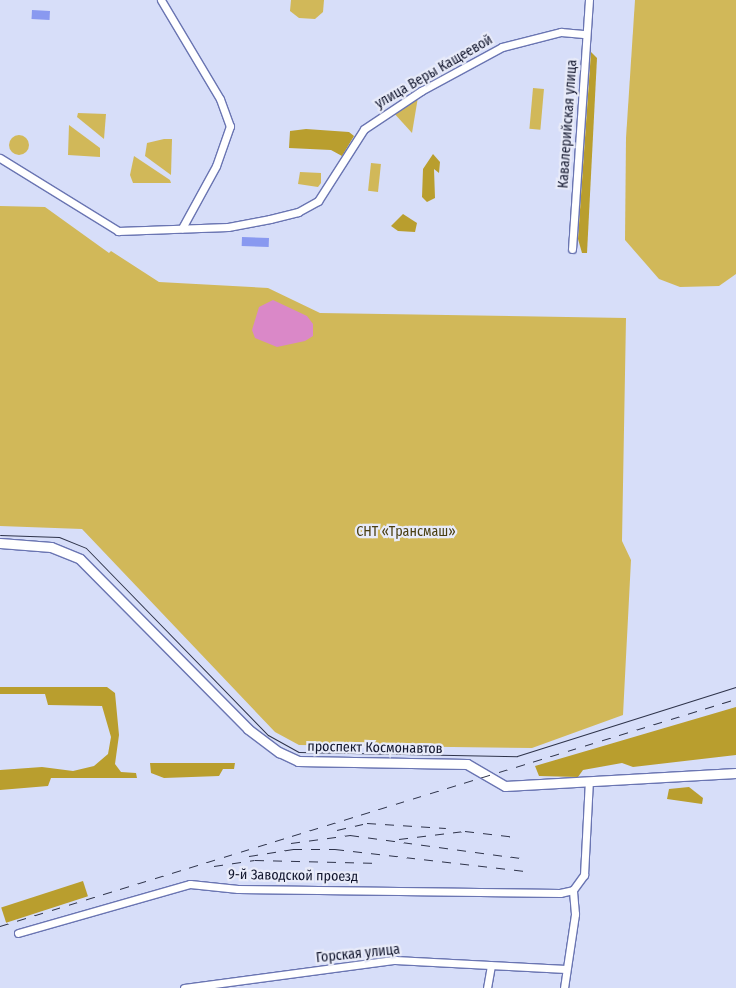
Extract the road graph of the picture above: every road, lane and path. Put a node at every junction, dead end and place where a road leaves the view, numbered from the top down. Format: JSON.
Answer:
{"nodes":[{"id":1,"x":161,"y":0,"type":"edge"},
{"id":2,"x":588,"y":0,"type":"edge"},
{"id":3,"x":586,"y":34,"type":"junction"},
{"id":4,"x":0,"y":158,"type":"edge"},
{"id":5,"x":182,"y":228,"type":"junction"},
{"id":6,"x":572,"y":249,"type":"dead end"},
{"id":7,"x":0,"y":543,"type":"edge"},
{"id":8,"x":736,"y":772,"type":"edge"},
{"id":9,"x":589,"y":781,"type":"junction"},
{"id":10,"x":573,"y":890,"type":"junction"},
{"id":11,"x":18,"y":933,"type":"dead end"},
{"id":12,"x":491,"y":965,"type":"junction"},
{"id":13,"x":566,"y":970,"type":"junction"},
{"id":14,"x":184,"y":988,"type":"edge"},
{"id":15,"x":487,"y":988,"type":"edge"},
{"id":16,"x":564,"y":988,"type":"edge"}],
"edges":[{"from":1,"to":5,"type":"street"},
{"from":2,"to":3,"type":"street","name":"Кавалерийская улица"},
{"from":3,"to":5,"type":"street","name":"улица Веры Кащеевой"},
{"from":3,"to":6,"type":"street","name":"Кавалерийская улица"},
{"from":4,"to":5,"type":"street","name":"улица Веры Кащеевой"},
{"from":7,"to":9,"type":"main road","name":"проспект Космонавтов"},
{"from":8,"to":9,"type":"main road","name":"проспект Космонавтов"},
{"from":9,"to":10,"type":"street"},
{"from":10,"to":11,"type":"street","name":"9-й Заводской проезд"},
{"from":10,"to":13,"type":"street"},
{"from":12,"to":13,"type":"street","name":"Горская улица"},
{"from":12,"to":14,"type":"street","name":"Горская улица"},
{"from":12,"to":15,"type":"street"},
{"from":13,"to":16,"type":"street"}]}
